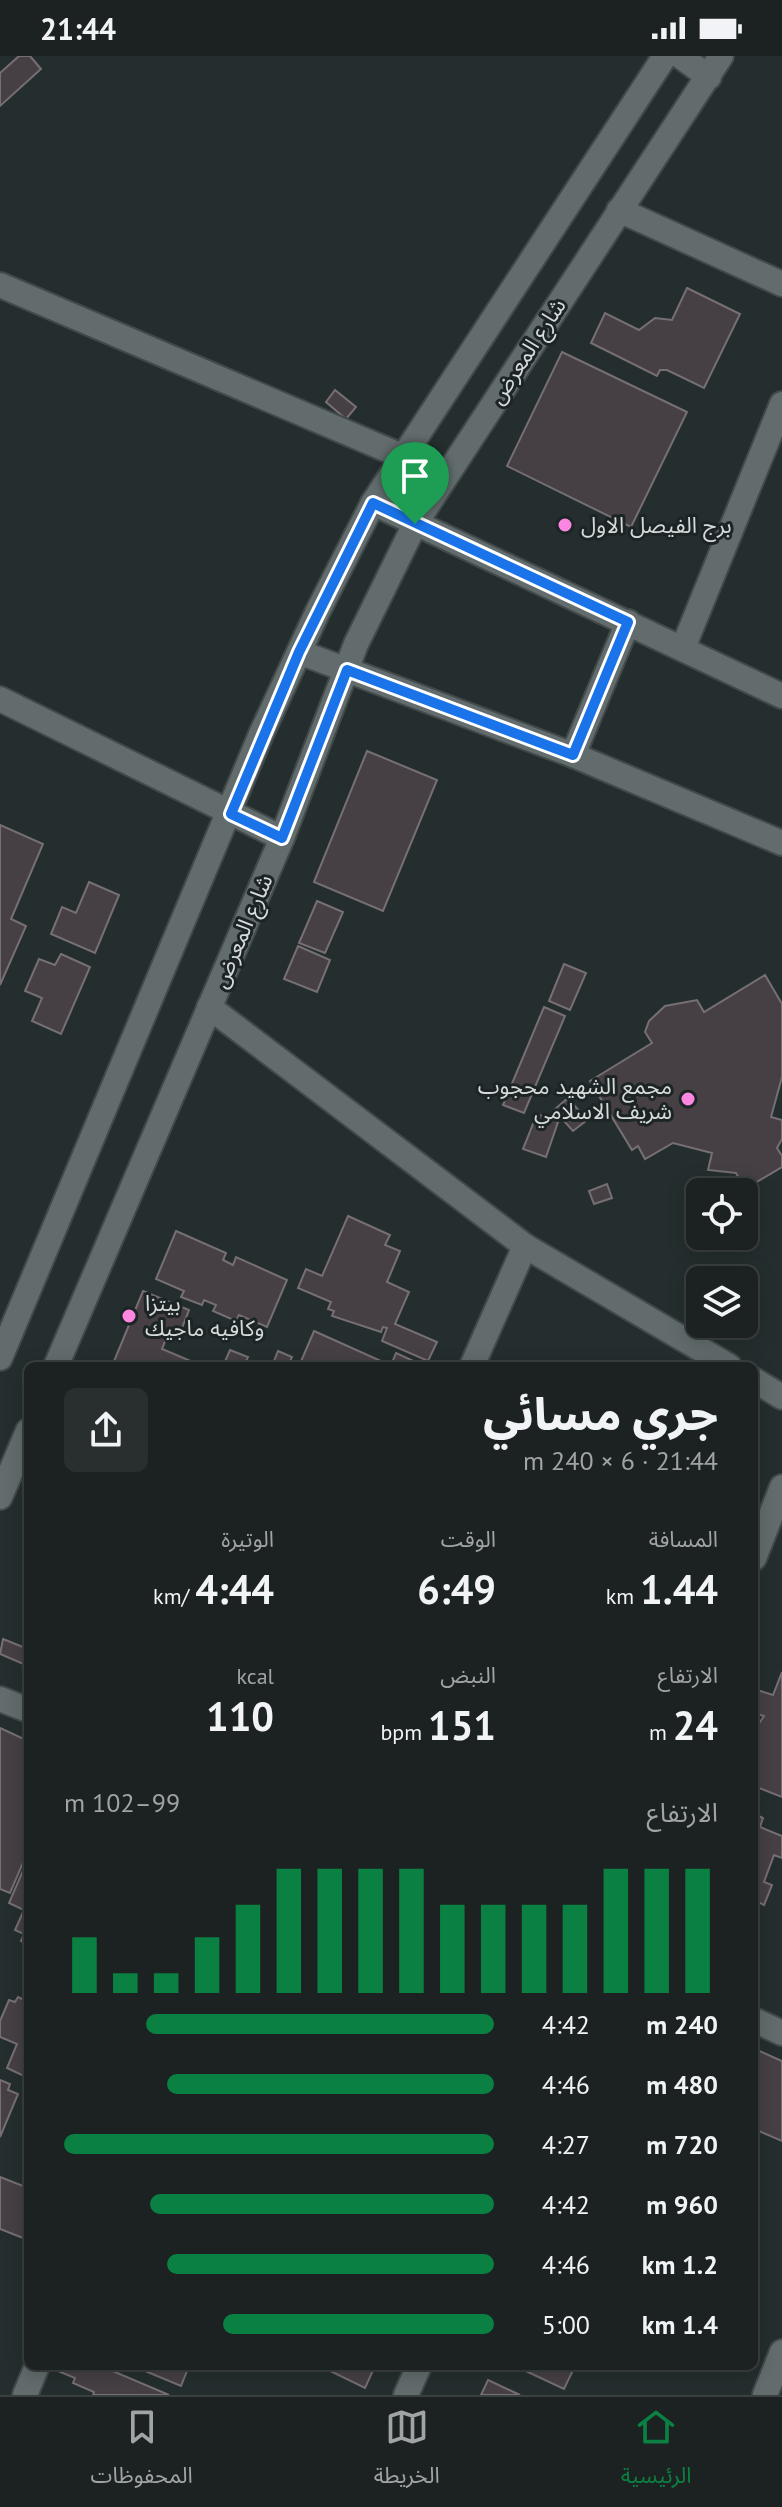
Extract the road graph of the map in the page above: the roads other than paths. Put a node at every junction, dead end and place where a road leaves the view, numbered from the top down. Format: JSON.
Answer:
{"nodes":[{"id":1,"x":665,"y":56,"type":"edge"},
{"id":2,"x":680,"y":56,"type":"edge"},
{"id":3,"x":715,"y":67,"type":"edge"},
{"id":4,"x":619,"y":210,"type":"junction"},
{"id":5,"x":782,"y":284,"type":"edge"},
{"id":6,"x":0,"y":285,"type":"edge"},
{"id":7,"x":782,"y":404,"type":"edge"},
{"id":8,"x":404,"y":457,"type":"junction"},
{"id":9,"x":373,"y":503,"type":"junction"},
{"id":10,"x":415,"y":524,"type":"junction"},
{"id":11,"x":628,"y":622,"type":"junction"},
{"id":12,"x":683,"y":648,"type":"junction"},
{"id":13,"x":299,"y":652,"type":"junction"},
{"id":14,"x":347,"y":670,"type":"junction"},
{"id":15,"x":782,"y":696,"type":"edge"},
{"id":16,"x":0,"y":699,"type":"edge"},
{"id":17,"x":573,"y":755,"type":"junction"},
{"id":18,"x":231,"y":814,"type":"junction"},
{"id":19,"x":282,"y":838,"type":"junction"},
{"id":20,"x":782,"y":843,"type":"edge"},
{"id":21,"x":209,"y":1007,"type":"junction"},
{"id":22,"x":525,"y":1246,"type":"junction"},
{"id":23,"x":0,"y":1358,"type":"edge"},
{"id":24,"x":58,"y":1362,"type":"edge"},
{"id":25,"x":474,"y":1362,"type":"edge"},
{"id":26,"x":722,"y":1362,"type":"edge"},
{"id":27,"x":758,"y":1382,"type":"edge"},
{"id":28,"x":782,"y":1397,"type":"edge"},
{"id":29,"x":24,"y":1440,"type":"edge"},
{"id":30,"x":782,"y":1487,"type":"edge"},
{"id":31,"x":0,"y":1497,"type":"edge"},
{"id":32,"x":758,"y":1548,"type":"edge"},
{"id":33,"x":0,"y":1699,"type":"edge"},
{"id":34,"x":24,"y":1708,"type":"edge"},
{"id":35,"x":758,"y":2022,"type":"edge"},
{"id":36,"x":782,"y":2033,"type":"edge"},
{"id":37,"x":782,"y":2352,"type":"edge"},
{"id":38,"x":35,"y":2370,"type":"edge"},
{"id":39,"x":417,"y":2370,"type":"edge"},
{"id":40,"x":25,"y":2395,"type":"edge"},
{"id":41,"x":406,"y":2395,"type":"edge"},
{"id":42,"x":765,"y":2395,"type":"edge"}],
"edges":[{"from":1,"to":8,"type":"main road"},
{"from":2,"to":3,"type":"main road"},
{"from":3,"to":4,"type":"main road","name":"شارع المعرض"},
{"from":4,"to":5,"type":"main road"},
{"from":4,"to":10,"type":"main road","name":"شارع المعرض"},
{"from":6,"to":8,"type":"main road"},
{"from":7,"to":12,"type":"main road"},
{"from":8,"to":9,"type":"main road"},
{"from":9,"to":10,"type":"main road"},
{"from":9,"to":13,"type":"main road"},
{"from":10,"to":11,"type":"main road"},
{"from":10,"to":14,"type":"main road","name":"شارع المعرض"},
{"from":11,"to":12,"type":"main road"},
{"from":11,"to":17,"type":"main road"},
{"from":12,"to":15,"type":"main road"},
{"from":13,"to":14,"type":"main road"},
{"from":13,"to":18,"type":"main road"},
{"from":14,"to":17,"type":"main road"},
{"from":14,"to":19,"type":"main road","name":"شارع المعرض"},
{"from":16,"to":18,"type":"main road"},
{"from":17,"to":20,"type":"main road"},
{"from":18,"to":19,"type":"main road"},
{"from":18,"to":23,"type":"main road"},
{"from":19,"to":21,"type":"main road","name":"شارع المعرض"},
{"from":21,"to":22,"type":"main road"},
{"from":21,"to":24,"type":"main road","name":"شارع المعرض"},
{"from":22,"to":25,"type":"main road"},
{"from":22,"to":26,"type":"main road"},
{"from":27,"to":28,"type":"main road"},
{"from":29,"to":31,"type":"main road"},
{"from":30,"to":32,"type":"main road"},
{"from":33,"to":34,"type":"main road"},
{"from":35,"to":36,"type":"main road"},
{"from":37,"to":42,"type":"main road"},
{"from":38,"to":40,"type":"main road"},
{"from":39,"to":41,"type":"main road"}]}
